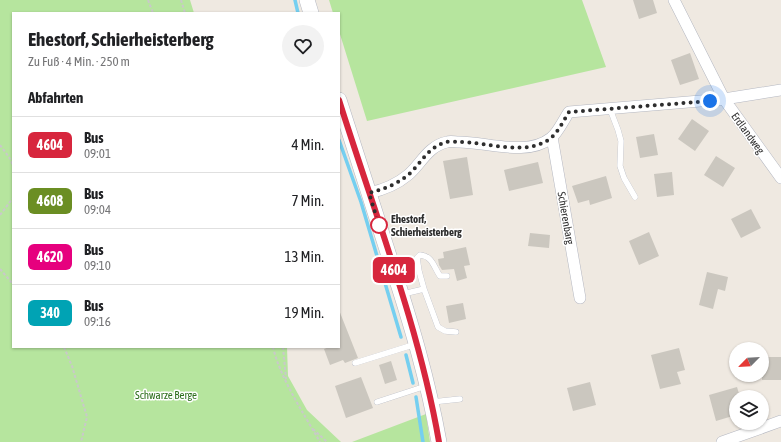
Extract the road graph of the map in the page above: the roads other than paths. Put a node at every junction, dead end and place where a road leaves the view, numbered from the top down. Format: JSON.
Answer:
{"nodes":[{"id":1,"x":307,"y":0,"type":"edge"},
{"id":2,"x":674,"y":0,"type":"edge"},
{"id":3,"x":311,"y":12,"type":"edge"},
{"id":4,"x":781,"y":90,"type":"edge"},
{"id":5,"x":724,"y":100,"type":"junction"},
{"id":6,"x":340,"y":103,"type":"edge"},
{"id":7,"x":610,"y":109,"type":"junction"},
{"id":8,"x":552,"y":137,"type":"junction"},
{"id":9,"x":781,"y":178,"type":"edge"},
{"id":10,"x":369,"y":193,"type":"junction"},
{"id":11,"x":635,"y":197,"type":"dead end"},
{"id":12,"x":447,"y":276,"type":"dead end"},
{"id":13,"x":424,"y":289,"type":"junction"},
{"id":14,"x":401,"y":294,"type":"junction"},
{"id":15,"x":580,"y":298,"type":"dead end"},
{"id":16,"x":456,"y":332,"type":"dead end"},
{"id":17,"x":416,"y":343,"type":"junction"},
{"id":18,"x":355,"y":363,"type":"dead end"},
{"id":19,"x":428,"y":386,"type":"junction"},
{"id":20,"x":460,"y":400,"type":"dead end"},
{"id":21,"x":377,"y":402,"type":"dead end"},
{"id":22,"x":432,"y":402,"type":"junction"},
{"id":23,"x":781,"y":421,"type":"edge"},
{"id":24,"x":439,"y":442,"type":"edge"},
{"id":25,"x":722,"y":442,"type":"edge"}],
"edges":[{"from":1,"to":3,"type":"main road"},
{"from":2,"to":5,"type":"street","name":"Erdlandweg"},
{"from":4,"to":5,"type":"street"},
{"from":5,"to":7,"type":"street"},
{"from":5,"to":9,"type":"street","name":"Erdlandweg"},
{"from":6,"to":10,"type":"main road"},
{"from":7,"to":8,"type":"street"},
{"from":7,"to":11,"type":"lane"},
{"from":8,"to":10,"type":"street"},
{"from":8,"to":15,"type":"street","name":"Schierenbarg"},
{"from":10,"to":14,"type":"main road"},
{"from":12,"to":13,"type":"lane"},
{"from":13,"to":14,"type":"lane"},
{"from":13,"to":16,"type":"lane"},
{"from":14,"to":17,"type":"main road"},
{"from":17,"to":18,"type":"lane"},
{"from":17,"to":19,"type":"main road"},
{"from":19,"to":21,"type":"lane"},
{"from":19,"to":22,"type":"main road"},
{"from":20,"to":22,"type":"lane"},
{"from":22,"to":24,"type":"main road"},
{"from":23,"to":25,"type":"street"}]}
